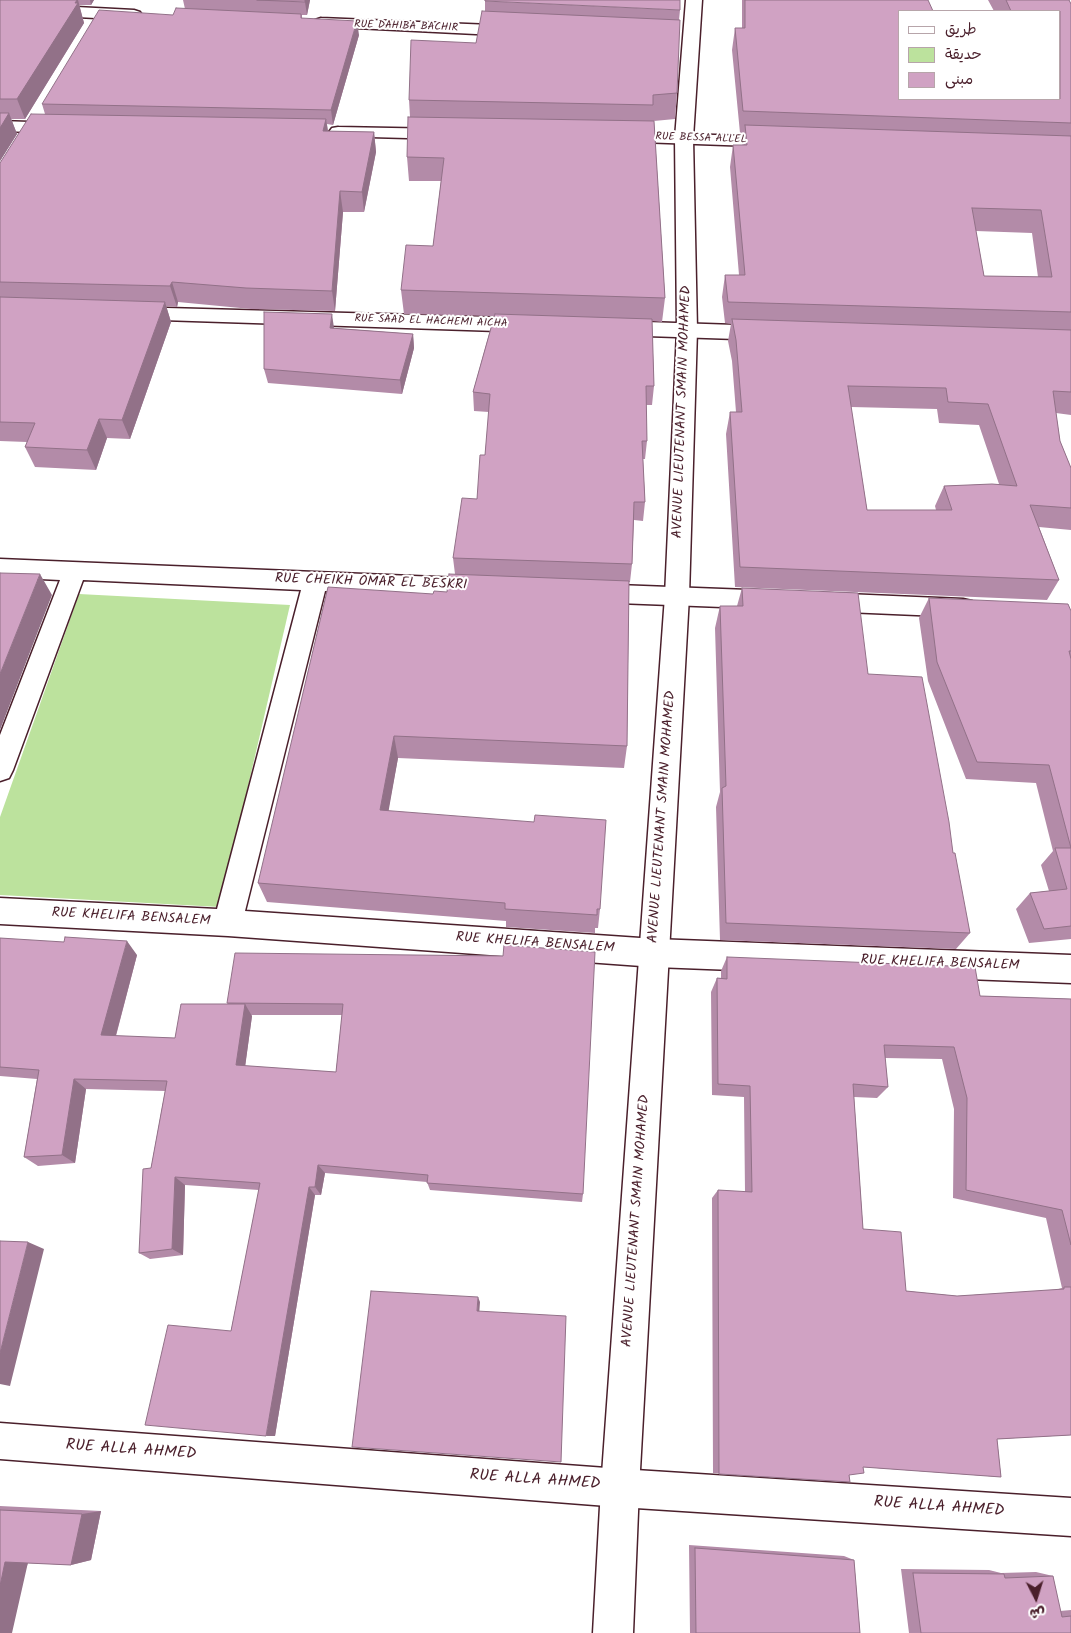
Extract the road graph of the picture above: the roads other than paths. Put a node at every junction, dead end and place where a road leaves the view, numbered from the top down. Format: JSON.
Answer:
{"nodes":[{"id":1,"x":694,"y":0,"type":"edge"},
{"id":2,"x":103,"y":7,"type":"edge"},
{"id":3,"x":0,"y":8,"type":"edge"},
{"id":4,"x":149,"y":15,"type":"edge"},
{"id":5,"x":307,"y":22,"type":"edge"},
{"id":6,"x":90,"y":30,"type":"edge"},
{"id":7,"x":534,"y":32,"type":"edge"},
{"id":8,"x":41,"y":111,"type":"edge"},
{"id":9,"x":0,"y":126,"type":"edge"},
{"id":10,"x":81,"y":128,"type":"edge"},
{"id":11,"x":318,"y":132,"type":"edge"},
{"id":12,"x":27,"y":135,"type":"junction"},
{"id":13,"x":466,"y":135,"type":"edge"},
{"id":14,"x":605,"y":137,"type":"edge"},
{"id":15,"x":684,"y":138,"type":"junction"},
{"id":16,"x":793,"y":142,"type":"edge"},
{"id":17,"x":110,"y":312,"type":"edge"},
{"id":18,"x":548,"y":326,"type":"edge"},
{"id":19,"x":598,"y":327,"type":"edge"},
{"id":20,"x":687,"y":330,"type":"junction"},
{"id":21,"x":786,"y":333,"type":"edge"},
{"id":22,"x":0,"y":568,"type":"edge"},
{"id":23,"x":75,"y":571,"type":"junction"},
{"id":24,"x":315,"y":581,"type":"junction"},
{"id":25,"x":510,"y":589,"type":"edge"},
{"id":26,"x":569,"y":592,"type":"edge"},
{"id":27,"x":676,"y":596,"type":"junction"},
{"id":28,"x":982,"y":609,"type":"edge"},
{"id":29,"x":0,"y":770,"type":"edge"},
{"id":30,"x":0,"y":911,"type":"edge"},
{"id":31,"x":228,"y":923,"type":"junction"},
{"id":32,"x":655,"y":953,"type":"junction"},
{"id":33,"x":1071,"y":969,"type":"edge"},
{"id":34,"x":0,"y":1441,"type":"edge"},
{"id":35,"x":620,"y":1488,"type":"junction"},
{"id":36,"x":1071,"y":1517,"type":"edge"},
{"id":37,"x":613,"y":1633,"type":"edge"}],
"edges":[{"from":1,"to":15,"type":"street","name":"AVENUE LIEUTENANT SMAIN MOHAMED"},
{"from":2,"to":3,"type":"street"},
{"from":2,"to":4,"type":"street"},
{"from":2,"to":6,"type":"street"},
{"from":5,"to":7,"type":"street","name":"RUE DAHIBA BACHIR"},
{"from":8,"to":12,"type":"street"},
{"from":9,"to":12,"type":"street"},
{"from":10,"to":12,"type":"street"},
{"from":11,"to":13,"type":"street"},
{"from":14,"to":15,"type":"street","name":"RUE BESSA ALLEL"},
{"from":15,"to":16,"type":"street","name":"RUE BESSA ALLEL"},
{"from":15,"to":20,"type":"street","name":"AVENUE LIEUTENANT SMAIN MOHAMED"},
{"from":17,"to":18,"type":"street","name":"RUE SAAD EL HACHEMI AICHA"},
{"from":19,"to":20,"type":"street"},
{"from":20,"to":21,"type":"street"},
{"from":20,"to":27,"type":"street","name":"AVENUE LIEUTENANT SMAIN MOHAMED"},
{"from":22,"to":23,"type":"street","name":"RUE CHEIKH OMAR EL BESKRI"},
{"from":23,"to":24,"type":"street","name":"RUE CHEIKH OMAR EL BESKRI"},
{"from":23,"to":29,"type":"street"},
{"from":24,"to":25,"type":"street","name":"RUE CHEIKH OMAR EL BESKRI"},
{"from":24,"to":31,"type":"street"},
{"from":26,"to":27,"type":"street"},
{"from":27,"to":28,"type":"street"},
{"from":27,"to":32,"type":"street","name":"AVENUE LIEUTENANT SMAIN MOHAMED"},
{"from":30,"to":31,"type":"street","name":"RUE KHELIFA BENSALEM"},
{"from":31,"to":32,"type":"street","name":"RUE KHELIFA BENSALEM"},
{"from":32,"to":33,"type":"street","name":"RUE KHELIFA BENSALEM"},
{"from":32,"to":35,"type":"street","name":"AVENUE LIEUTENANT SMAIN MOHAMED"},
{"from":34,"to":35,"type":"street","name":"RUE ALLA AHMED"},
{"from":35,"to":36,"type":"street","name":"RUE ALLA AHMED"},
{"from":35,"to":37,"type":"street","name":"AVENUE LIEUTENANT SMAIN MOHAMED"}]}
